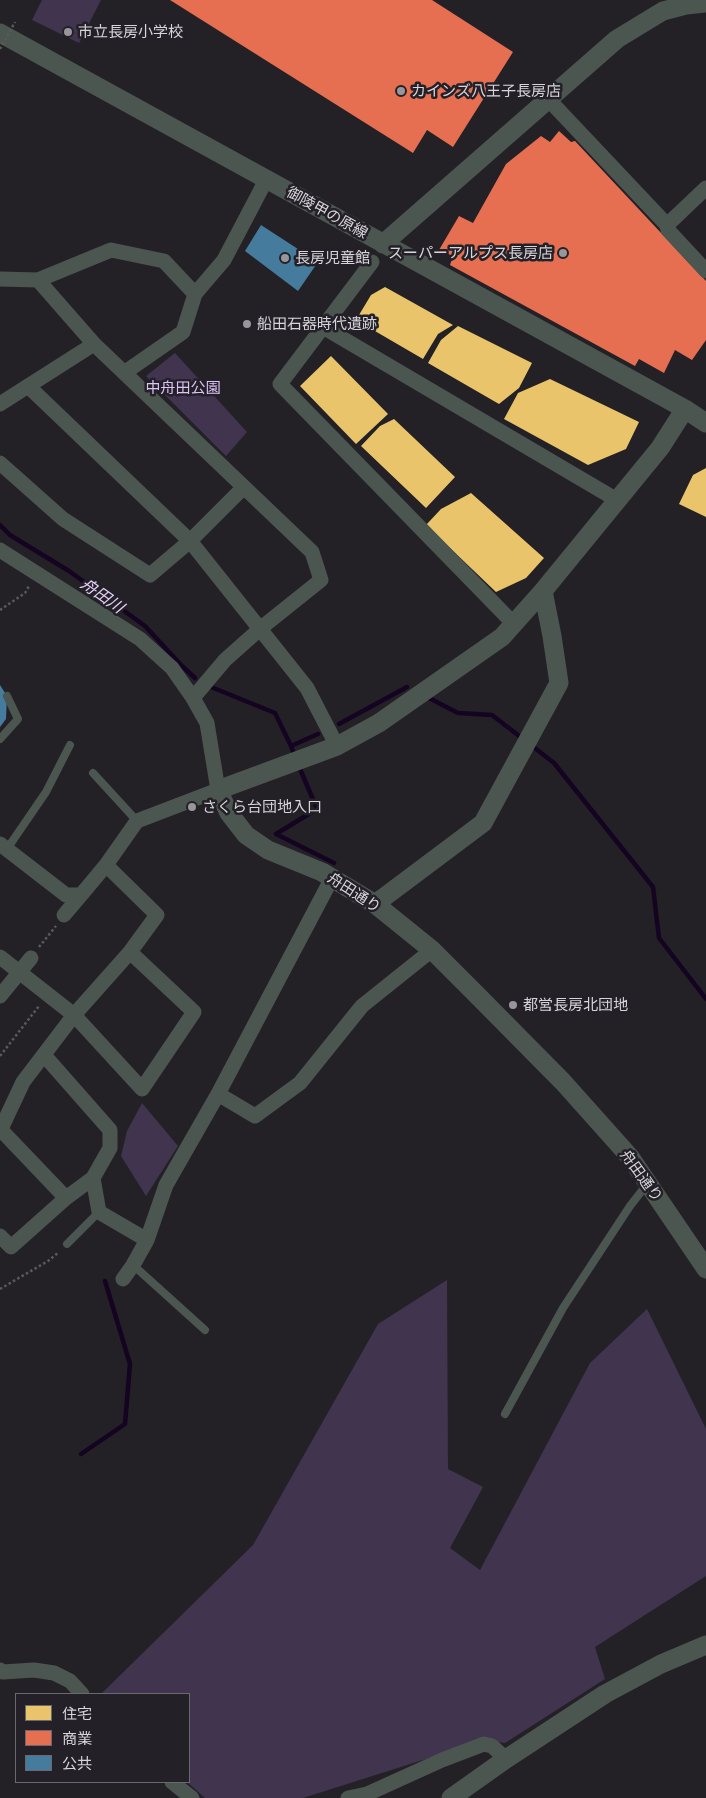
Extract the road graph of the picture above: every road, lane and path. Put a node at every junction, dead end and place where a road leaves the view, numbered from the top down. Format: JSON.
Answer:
{"nodes":[{"id":1,"x":706,"y":3,"type":"edge"},
{"id":2,"x":16,"y":22,"type":"dead end"},
{"id":3,"x":0,"y":33,"type":"edge"},
{"id":4,"x":0,"y":49,"type":"edge"},
{"id":5,"x":549,"y":100,"type":"junction"},
{"id":6,"x":266,"y":180,"type":"junction"},
{"id":7,"x":706,"y":188,"type":"edge"},
{"id":8,"x":667,"y":224,"type":"junction"},
{"id":9,"x":382,"y":244,"type":"junction"},
{"id":10,"x":372,"y":262,"type":"dead end"},
{"id":11,"x":706,"y":271,"type":"edge"},
{"id":12,"x":0,"y":279,"type":"edge"},
{"id":13,"x":38,"y":280,"type":"junction"},
{"id":14,"x":195,"y":294,"type":"junction"},
{"id":15,"x":323,"y":328,"type":"junction"},
{"id":16,"x":94,"y":344,"type":"junction"},
{"id":17,"x":124,"y":373,"type":"junction"},
{"id":18,"x":28,"y":386,"type":"junction"},
{"id":19,"x":0,"y":404,"type":"edge"},
{"id":20,"x":685,"y":409,"type":"junction"},
{"id":21,"x":706,"y":423,"type":"edge"},
{"id":22,"x":0,"y":463,"type":"edge"},
{"id":23,"x":244,"y":487,"type":"junction"},
{"id":24,"x":617,"y":500,"type":"junction"},
{"id":25,"x":190,"y":541,"type":"junction"},
{"id":26,"x":0,"y":550,"type":"edge"},
{"id":27,"x":37,"y":574,"type":"junction"},
{"id":28,"x":543,"y":591,"type":"junction"},
{"id":29,"x":0,"y":610,"type":"edge"},
{"id":30,"x":514,"y":624,"type":"junction"},
{"id":31,"x":260,"y":628,"type":"junction"},
{"id":32,"x":7,"y":696,"type":"dead end"},
{"id":33,"x":192,"y":698,"type":"junction"},
{"id":34,"x":0,"y":739,"type":"edge"},
{"id":35,"x":70,"y":745,"type":"dead end"},
{"id":36,"x":336,"y":746,"type":"junction"},
{"id":37,"x":93,"y":773,"type":"dead end"},
{"id":38,"x":218,"y":790,"type":"junction"},
{"id":39,"x":137,"y":822,"type":"junction"},
{"id":40,"x":3,"y":846,"type":"edge"},
{"id":41,"x":106,"y":865,"type":"junction"},
{"id":42,"x":332,"y":878,"type":"junction"},
{"id":43,"x":81,"y":895,"type":"junction"},
{"id":44,"x":375,"y":904,"type":"junction"},
{"id":45,"x":64,"y":915,"type":"joint"},
{"id":46,"x":432,"y":950,"type":"junction"},
{"id":47,"x":130,"y":952,"type":"junction"},
{"id":48,"x":0,"y":957,"type":"edge"},
{"id":49,"x":31,"y":958,"type":"joint"},
{"id":50,"x":19,"y":972,"type":"junction"},
{"id":51,"x":48,"y":994,"type":"junction"},
{"id":52,"x":0,"y":996,"type":"edge"},
{"id":53,"x":74,"y":1015,"type":"junction"},
{"id":54,"x":44,"y":1055,"type":"junction"},
{"id":55,"x":0,"y":1056,"type":"edge"},
{"id":56,"x":218,"y":1094,"type":"junction"},
{"id":57,"x":1,"y":1130,"type":"edge"},
{"id":58,"x":93,"y":1178,"type":"junction"},
{"id":59,"x":648,"y":1183,"type":"junction"},
{"id":60,"x":66,"y":1198,"type":"junction"},
{"id":61,"x":99,"y":1212,"type":"junction"},
{"id":62,"x":0,"y":1236,"type":"edge"},
{"id":63,"x":147,"y":1240,"type":"junction"},
{"id":64,"x":67,"y":1244,"type":"joint"},
{"id":65,"x":133,"y":1266,"type":"junction"},
{"id":66,"x":706,"y":1269,"type":"edge"},
{"id":67,"x":123,"y":1279,"type":"dead end"},
{"id":68,"x":0,"y":1289,"type":"edge"},
{"id":69,"x":205,"y":1330,"type":"dead end"},
{"id":70,"x":505,"y":1414,"type":"dead end"},
{"id":71,"x":706,"y":1645,"type":"edge"},
{"id":72,"x":0,"y":1670,"type":"edge"},
{"id":73,"x":81,"y":1693,"type":"edge"},
{"id":74,"x":506,"y":1759,"type":"junction"},
{"id":75,"x":173,"y":1783,"type":"edge"},
{"id":76,"x":192,"y":1798,"type":"edge"},
{"id":77,"x":348,"y":1798,"type":"edge"},
{"id":78,"x":451,"y":1798,"type":"edge"}],
"edges":[{"from":1,"to":5,"type":"street"},
{"from":2,"to":4,"type":"path","bridge":true},
{"from":3,"to":6,"type":"street","name":"御陵甲の原線"},
{"from":5,"to":8,"type":"street"},
{"from":5,"to":9,"type":"street"},
{"from":6,"to":9,"type":"street","name":"御陵甲の原線"},
{"from":6,"to":14,"type":"street"},
{"from":7,"to":8,"type":"street"},
{"from":8,"to":11,"type":"street"},
{"from":9,"to":20,"type":"street","name":"御陵甲の原線"},
{"from":10,"to":15,"type":"street"},
{"from":12,"to":13,"type":"street"},
{"from":13,"to":14,"type":"street"},
{"from":13,"to":16,"type":"street"},
{"from":14,"to":17,"type":"street"},
{"from":15,"to":24,"type":"street"},
{"from":15,"to":30,"type":"street"},
{"from":16,"to":17,"type":"street"},
{"from":16,"to":18,"type":"street"},
{"from":17,"to":23,"type":"street"},
{"from":18,"to":19,"type":"street"},
{"from":18,"to":25,"type":"street"},
{"from":20,"to":21,"type":"street","name":"御陵甲の原線"},
{"from":20,"to":24,"type":"street"},
{"from":22,"to":25,"type":"street"},
{"from":23,"to":25,"type":"street"},
{"from":23,"to":31,"type":"street"},
{"from":24,"to":28,"type":"street"},
{"from":25,"to":31,"type":"street"},
{"from":26,"to":27,"type":"street","name":"舟田通り"},
{"from":27,"to":29,"type":"path"},
{"from":27,"to":33,"type":"street","name":"舟田通り"},
{"from":28,"to":30,"type":"street"},
{"from":28,"to":44,"type":"street"},
{"from":30,"to":36,"type":"street"},
{"from":31,"to":33,"type":"street"},
{"from":31,"to":36,"type":"street"},
{"from":32,"to":34,"type":"lane"},
{"from":33,"to":38,"type":"street","name":"舟田通り"},
{"from":35,"to":40,"type":"lane"},
{"from":36,"to":38,"type":"street"},
{"from":37,"to":39,"type":"lane"},
{"from":38,"to":39,"type":"street"},
{"from":38,"to":42,"type":"street","name":"舟田通り"},
{"from":39,"to":41,"type":"street"},
{"from":40,"to":43,"type":"street"},
{"from":41,"to":43,"type":"street"},
{"from":41,"to":47,"type":"street"},
{"from":42,"to":44,"type":"street","name":"舟田通り"},
{"from":42,"to":56,"type":"street"},
{"from":43,"to":45,"type":"street"},
{"from":44,"to":46,"type":"street","name":"舟田通り"},
{"from":45,"to":49,"type":"path"},
{"from":46,"to":56,"type":"street"},
{"from":46,"to":59,"type":"street","name":"舟田通り"},
{"from":47,"to":53,"type":"street"},
{"from":47,"to":53,"type":"street"},
{"from":48,"to":50,"type":"street"},
{"from":49,"to":50,"type":"street"},
{"from":50,"to":51,"type":"street"},
{"from":50,"to":52,"type":"street"},
{"from":51,"to":53,"type":"street"},
{"from":51,"to":55,"type":"path"},
{"from":53,"to":54,"type":"street"},
{"from":54,"to":57,"type":"street"},
{"from":54,"to":58,"type":"street"},
{"from":56,"to":63,"type":"street"},
{"from":57,"to":60,"type":"street"},
{"from":58,"to":60,"type":"street"},
{"from":58,"to":61,"type":"street"},
{"from":59,"to":66,"type":"street","name":"舟田通り"},
{"from":59,"to":70,"type":"lane"},
{"from":60,"to":62,"type":"street"},
{"from":61,"to":63,"type":"street"},
{"from":61,"to":64,"type":"lane"},
{"from":63,"to":65,"type":"street"},
{"from":64,"to":68,"type":"path"},
{"from":65,"to":67,"type":"street"},
{"from":65,"to":69,"type":"lane"},
{"from":71,"to":74,"type":"street"},
{"from":72,"to":73,"type":"street"},
{"from":74,"to":77,"type":"street"},
{"from":74,"to":78,"type":"street"},
{"from":75,"to":76,"type":"street"}]}
